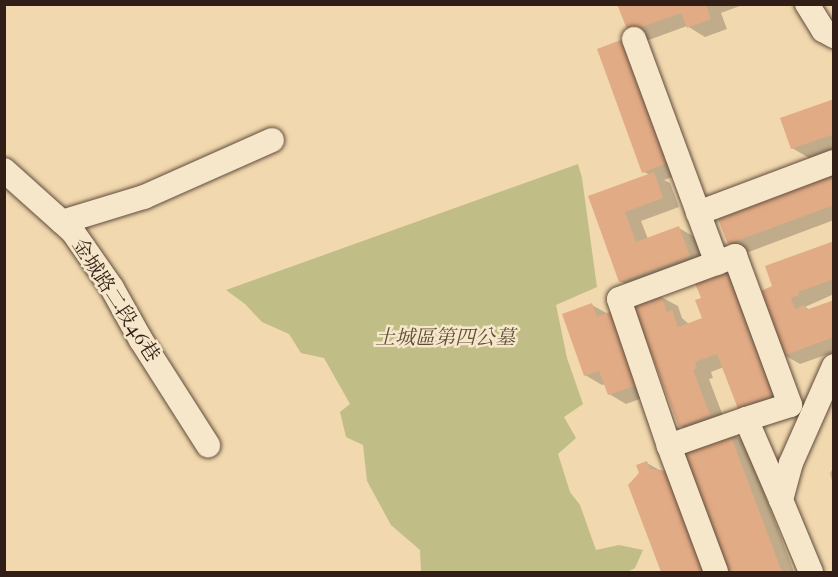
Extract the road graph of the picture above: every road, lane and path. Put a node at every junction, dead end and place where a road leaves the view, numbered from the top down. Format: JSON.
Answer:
{"nodes":[{"id":1,"x":807,"y":4,"type":"edge"},
{"id":2,"x":834,"y":36,"type":"edge"},
{"id":3,"x":634,"y":39,"type":"dead end"},
{"id":4,"x":272,"y":140,"type":"dead end"},
{"id":5,"x":834,"y":162,"type":"edge"},
{"id":6,"x":7,"y":175,"type":"edge"},
{"id":7,"x":698,"y":213,"type":"junction"},
{"id":8,"x":62,"y":222,"type":"junction"},
{"id":9,"x":717,"y":263,"type":"junction"},
{"id":10,"x":834,"y":366,"type":"edge"},
{"id":11,"x":746,"y":419,"type":"junction"},
{"id":12,"x":208,"y":445,"type":"dead end"},
{"id":13,"x":669,"y":446,"type":"junction"},
{"id":14,"x":781,"y":500,"type":"junction"},
{"id":15,"x":716,"y":573,"type":"edge"},
{"id":16,"x":811,"y":573,"type":"edge"}],
"edges":[{"from":1,"to":2,"type":"lane"},
{"from":3,"to":7,"type":"lane"},
{"from":4,"to":8,"type":"lane"},
{"from":5,"to":7,"type":"lane"},
{"from":6,"to":8,"type":"lane","name":"金城路二段46巷"},
{"from":7,"to":9,"type":"lane"},
{"from":8,"to":12,"type":"lane","name":"金城路二段46巷"},
{"from":9,"to":11,"type":"lane"},
{"from":9,"to":13,"type":"lane"},
{"from":10,"to":14,"type":"lane"},
{"from":11,"to":13,"type":"lane"},
{"from":11,"to":14,"type":"lane"},
{"from":13,"to":15,"type":"lane"},
{"from":14,"to":16,"type":"lane"}]}
